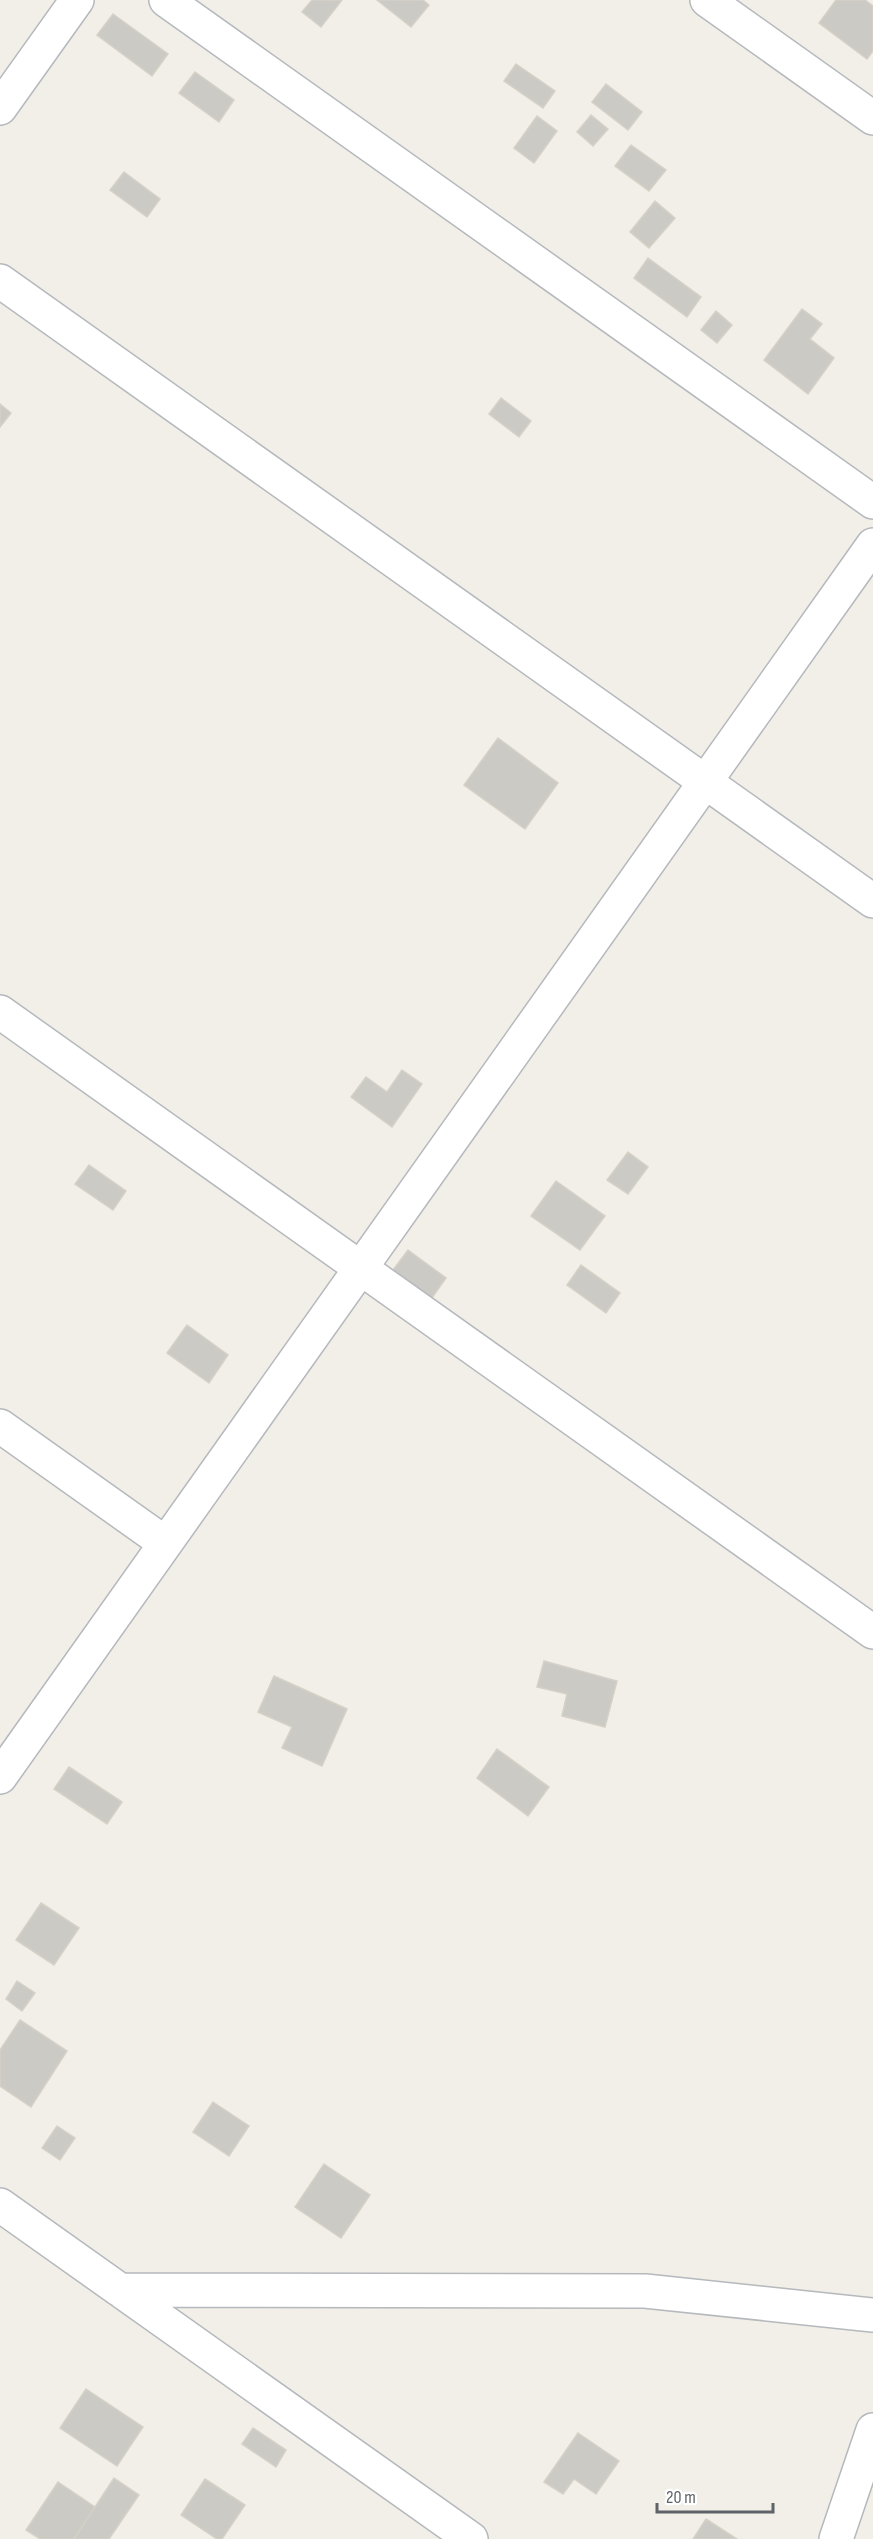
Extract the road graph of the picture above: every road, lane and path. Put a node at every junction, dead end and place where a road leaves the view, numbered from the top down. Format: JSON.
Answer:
{"nodes":[{"id":1,"x":76,"y":0,"type":"edge"},
{"id":2,"x":166,"y":0,"type":"edge"},
{"id":3,"x":707,"y":0,"type":"edge"},
{"id":4,"x":0,"y":108,"type":"edge"},
{"id":5,"x":873,"y":118,"type":"edge"},
{"id":6,"x":0,"y":281,"type":"edge"},
{"id":7,"x":873,"y":502,"type":"edge"},
{"id":8,"x":873,"y":545,"type":"edge"},
{"id":9,"x":705,"y":782,"type":"junction"},
{"id":10,"x":873,"y":901,"type":"edge"},
{"id":11,"x":0,"y":1012,"type":"edge"},
{"id":12,"x":361,"y":1268,"type":"junction"},
{"id":13,"x":0,"y":1426,"type":"edge"},
{"id":14,"x":165,"y":1543,"type":"junction"},
{"id":15,"x":873,"y":1632,"type":"edge"},
{"id":16,"x":0,"y":1778,"type":"edge"},
{"id":17,"x":0,"y":2205,"type":"edge"},
{"id":18,"x":120,"y":2290,"type":"junction"},
{"id":19,"x":873,"y":2315,"type":"edge"},
{"id":20,"x":873,"y":2430,"type":"edge"},
{"id":21,"x":471,"y":2539,"type":"edge"},
{"id":22,"x":836,"y":2539,"type":"edge"}],
"edges":[{"from":1,"to":4,"type":"street"},
{"from":2,"to":7,"type":"street"},
{"from":3,"to":5,"type":"street"},
{"from":6,"to":9,"type":"street"},
{"from":8,"to":9,"type":"street"},
{"from":9,"to":10,"type":"street"},
{"from":9,"to":12,"type":"street"},
{"from":11,"to":12,"type":"street"},
{"from":12,"to":14,"type":"street"},
{"from":12,"to":15,"type":"street"},
{"from":13,"to":14,"type":"street"},
{"from":14,"to":16,"type":"street"},
{"from":17,"to":18,"type":"street"},
{"from":18,"to":19,"type":"street"},
{"from":18,"to":21,"type":"street"},
{"from":20,"to":22,"type":"street"}]}
